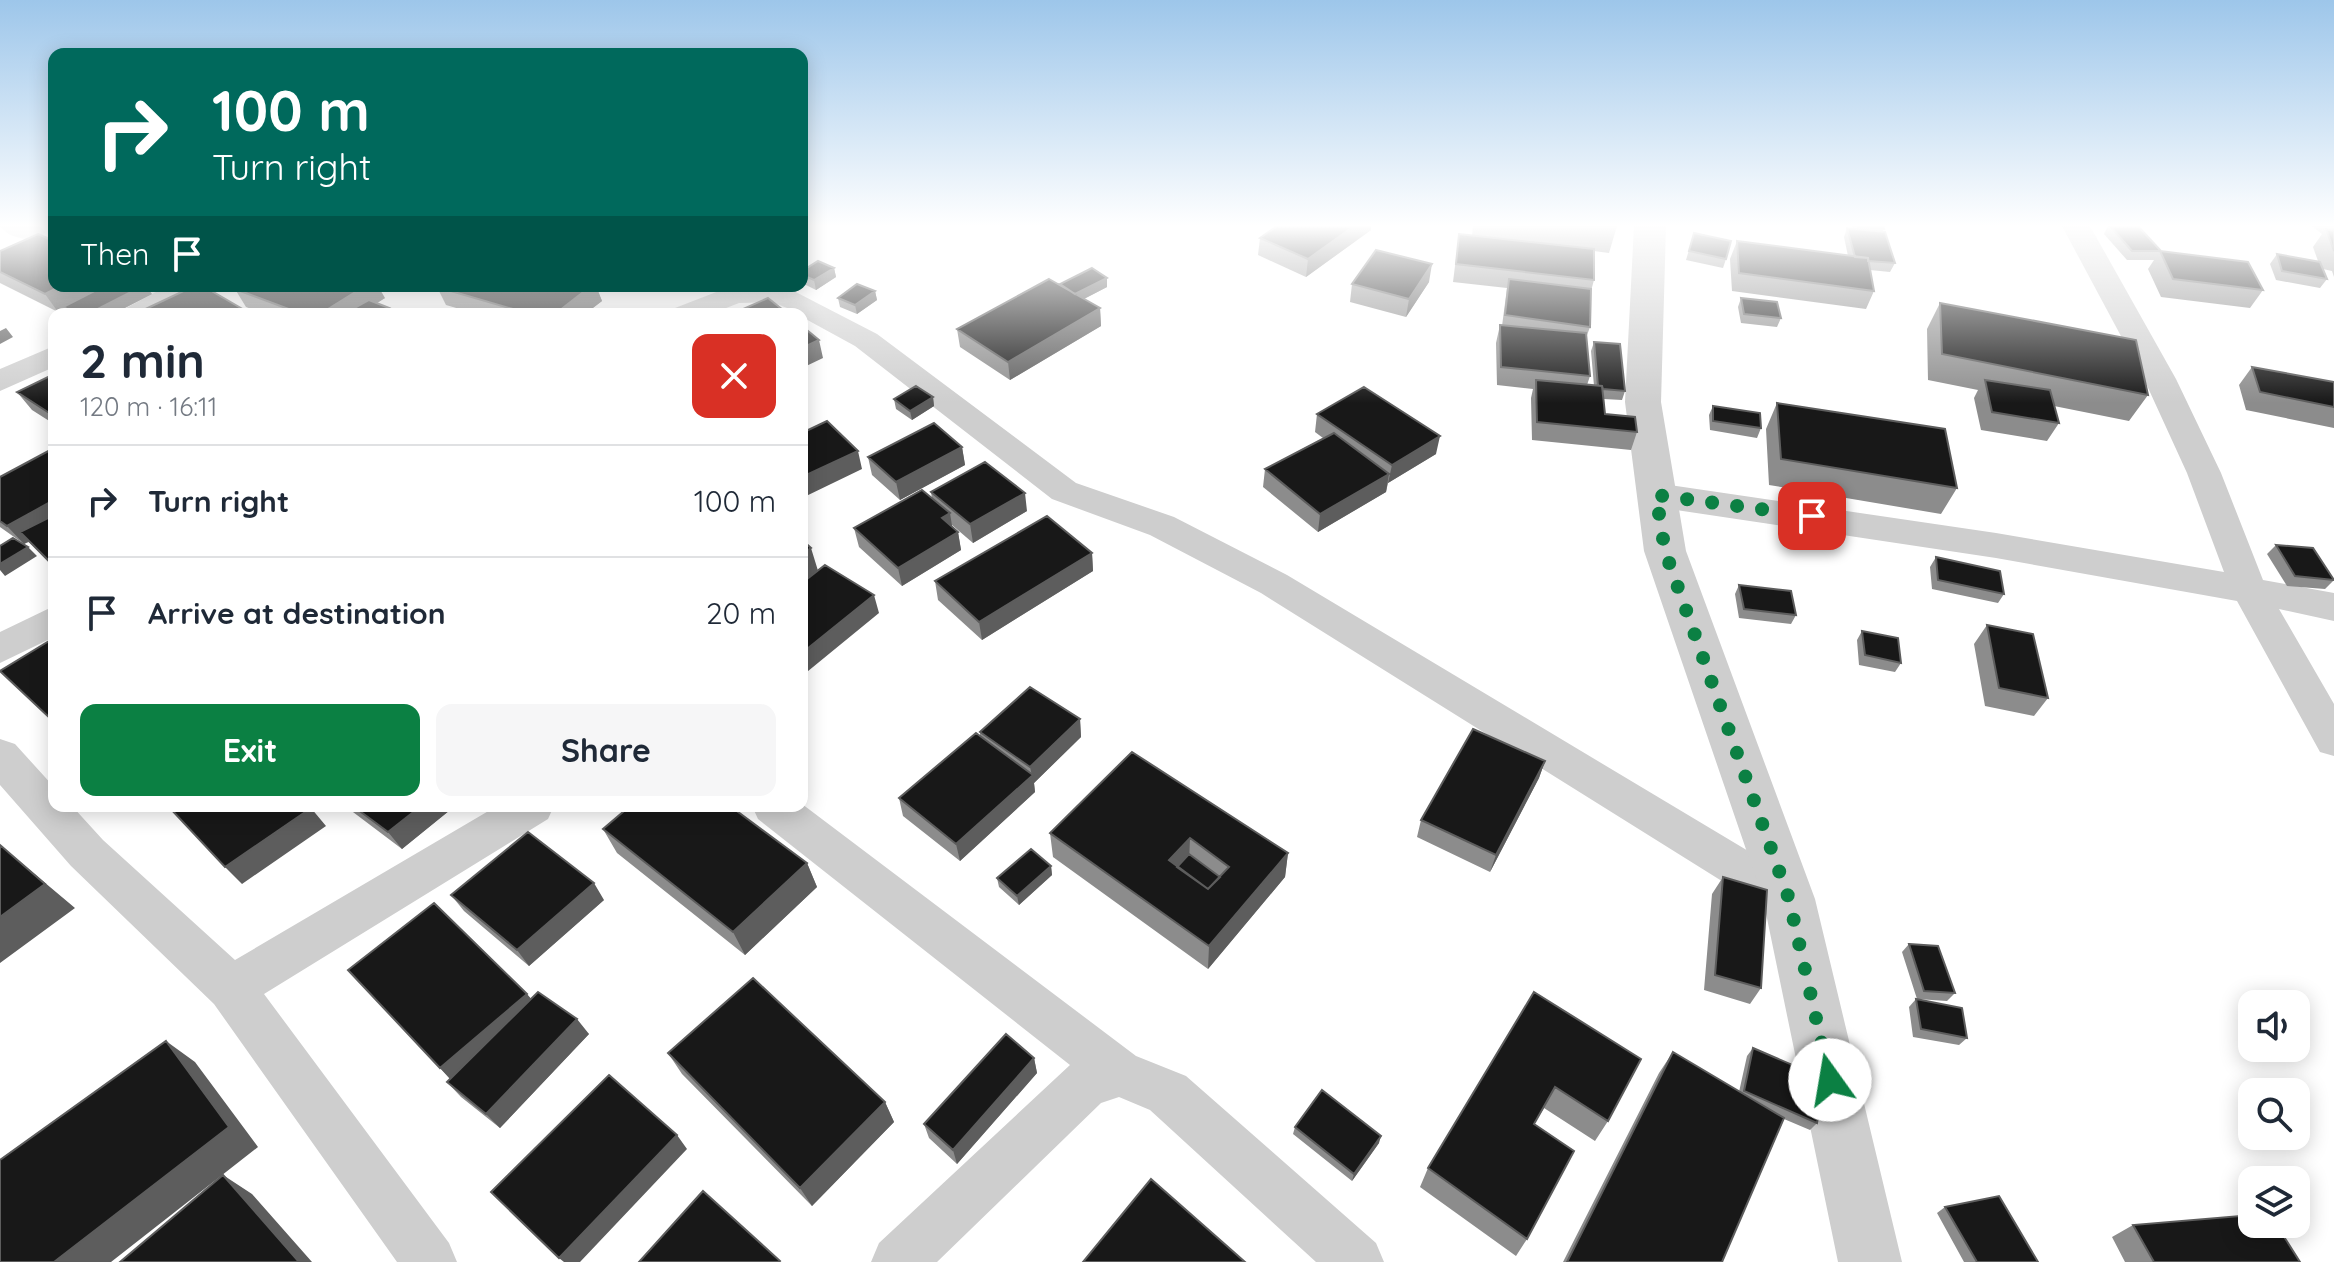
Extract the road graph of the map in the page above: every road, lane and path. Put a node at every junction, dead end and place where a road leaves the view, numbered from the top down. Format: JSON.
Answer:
{"nodes":[{"id":1,"x":1648,"y":285,"type":"edge"},
{"id":2,"x":2108,"y":285,"type":"edge"},
{"id":3,"x":178,"y":292,"type":"edge"},
{"id":4,"x":742,"y":292,"type":"edge"},
{"id":5,"x":770,"y":292,"type":"edge"},
{"id":6,"x":147,"y":308,"type":"edge"},
{"id":7,"x":699,"y":308,"type":"edge"},
{"id":8,"x":807,"y":308,"type":"edge"},
{"id":9,"x":808,"y":309,"type":"edge"},
{"id":10,"x":48,"y":358,"type":"edge"},
{"id":11,"x":0,"y":381,"type":"edge"},
{"id":12,"x":1656,"y":495,"type":"junction"},
{"id":13,"x":2249,"y":590,"type":"junction"},
{"id":14,"x":2334,"y":607,"type":"edge"},
{"id":15,"x":48,"y":622,"type":"edge"},
{"id":16,"x":6,"y":637,"type":"edge"},
{"id":17,"x":2334,"y":740,"type":"edge"},
{"id":18,"x":0,"y":756,"type":"edge"},
{"id":19,"x":48,"y":810,"type":"edge"},
{"id":20,"x":50,"y":812,"type":"edge"},
{"id":21,"x":523,"y":812,"type":"edge"},
{"id":22,"x":781,"y":812,"type":"edge"},
{"id":23,"x":1789,"y":899,"type":"junction"},
{"id":24,"x":231,"y":988,"type":"junction"},
{"id":25,"x":1119,"y":1073,"type":"junction"},
{"id":26,"x":430,"y":1262,"type":"edge"},
{"id":27,"x":898,"y":1262,"type":"edge"},
{"id":28,"x":1357,"y":1262,"type":"edge"},
{"id":29,"x":1870,"y":1262,"type":"edge"}],
"edges":[{"from":1,"to":12,"type":"street"},
{"from":2,"to":13,"type":"street"},
{"from":3,"to":6,"type":"street"},
{"from":4,"to":7,"type":"street"},
{"from":5,"to":8,"type":"street"},
{"from":9,"to":23,"type":"street"},
{"from":10,"to":11,"type":"street"},
{"from":12,"to":13,"type":"street"},
{"from":12,"to":23,"type":"street"},
{"from":13,"to":14,"type":"street"},
{"from":13,"to":17,"type":"street"},
{"from":15,"to":16,"type":"street"},
{"from":18,"to":19,"type":"street"},
{"from":20,"to":24,"type":"street"},
{"from":21,"to":24,"type":"street"},
{"from":22,"to":25,"type":"street"},
{"from":23,"to":29,"type":"street"},
{"from":24,"to":26,"type":"street"},
{"from":25,"to":27,"type":"street"},
{"from":25,"to":28,"type":"street"}]}
